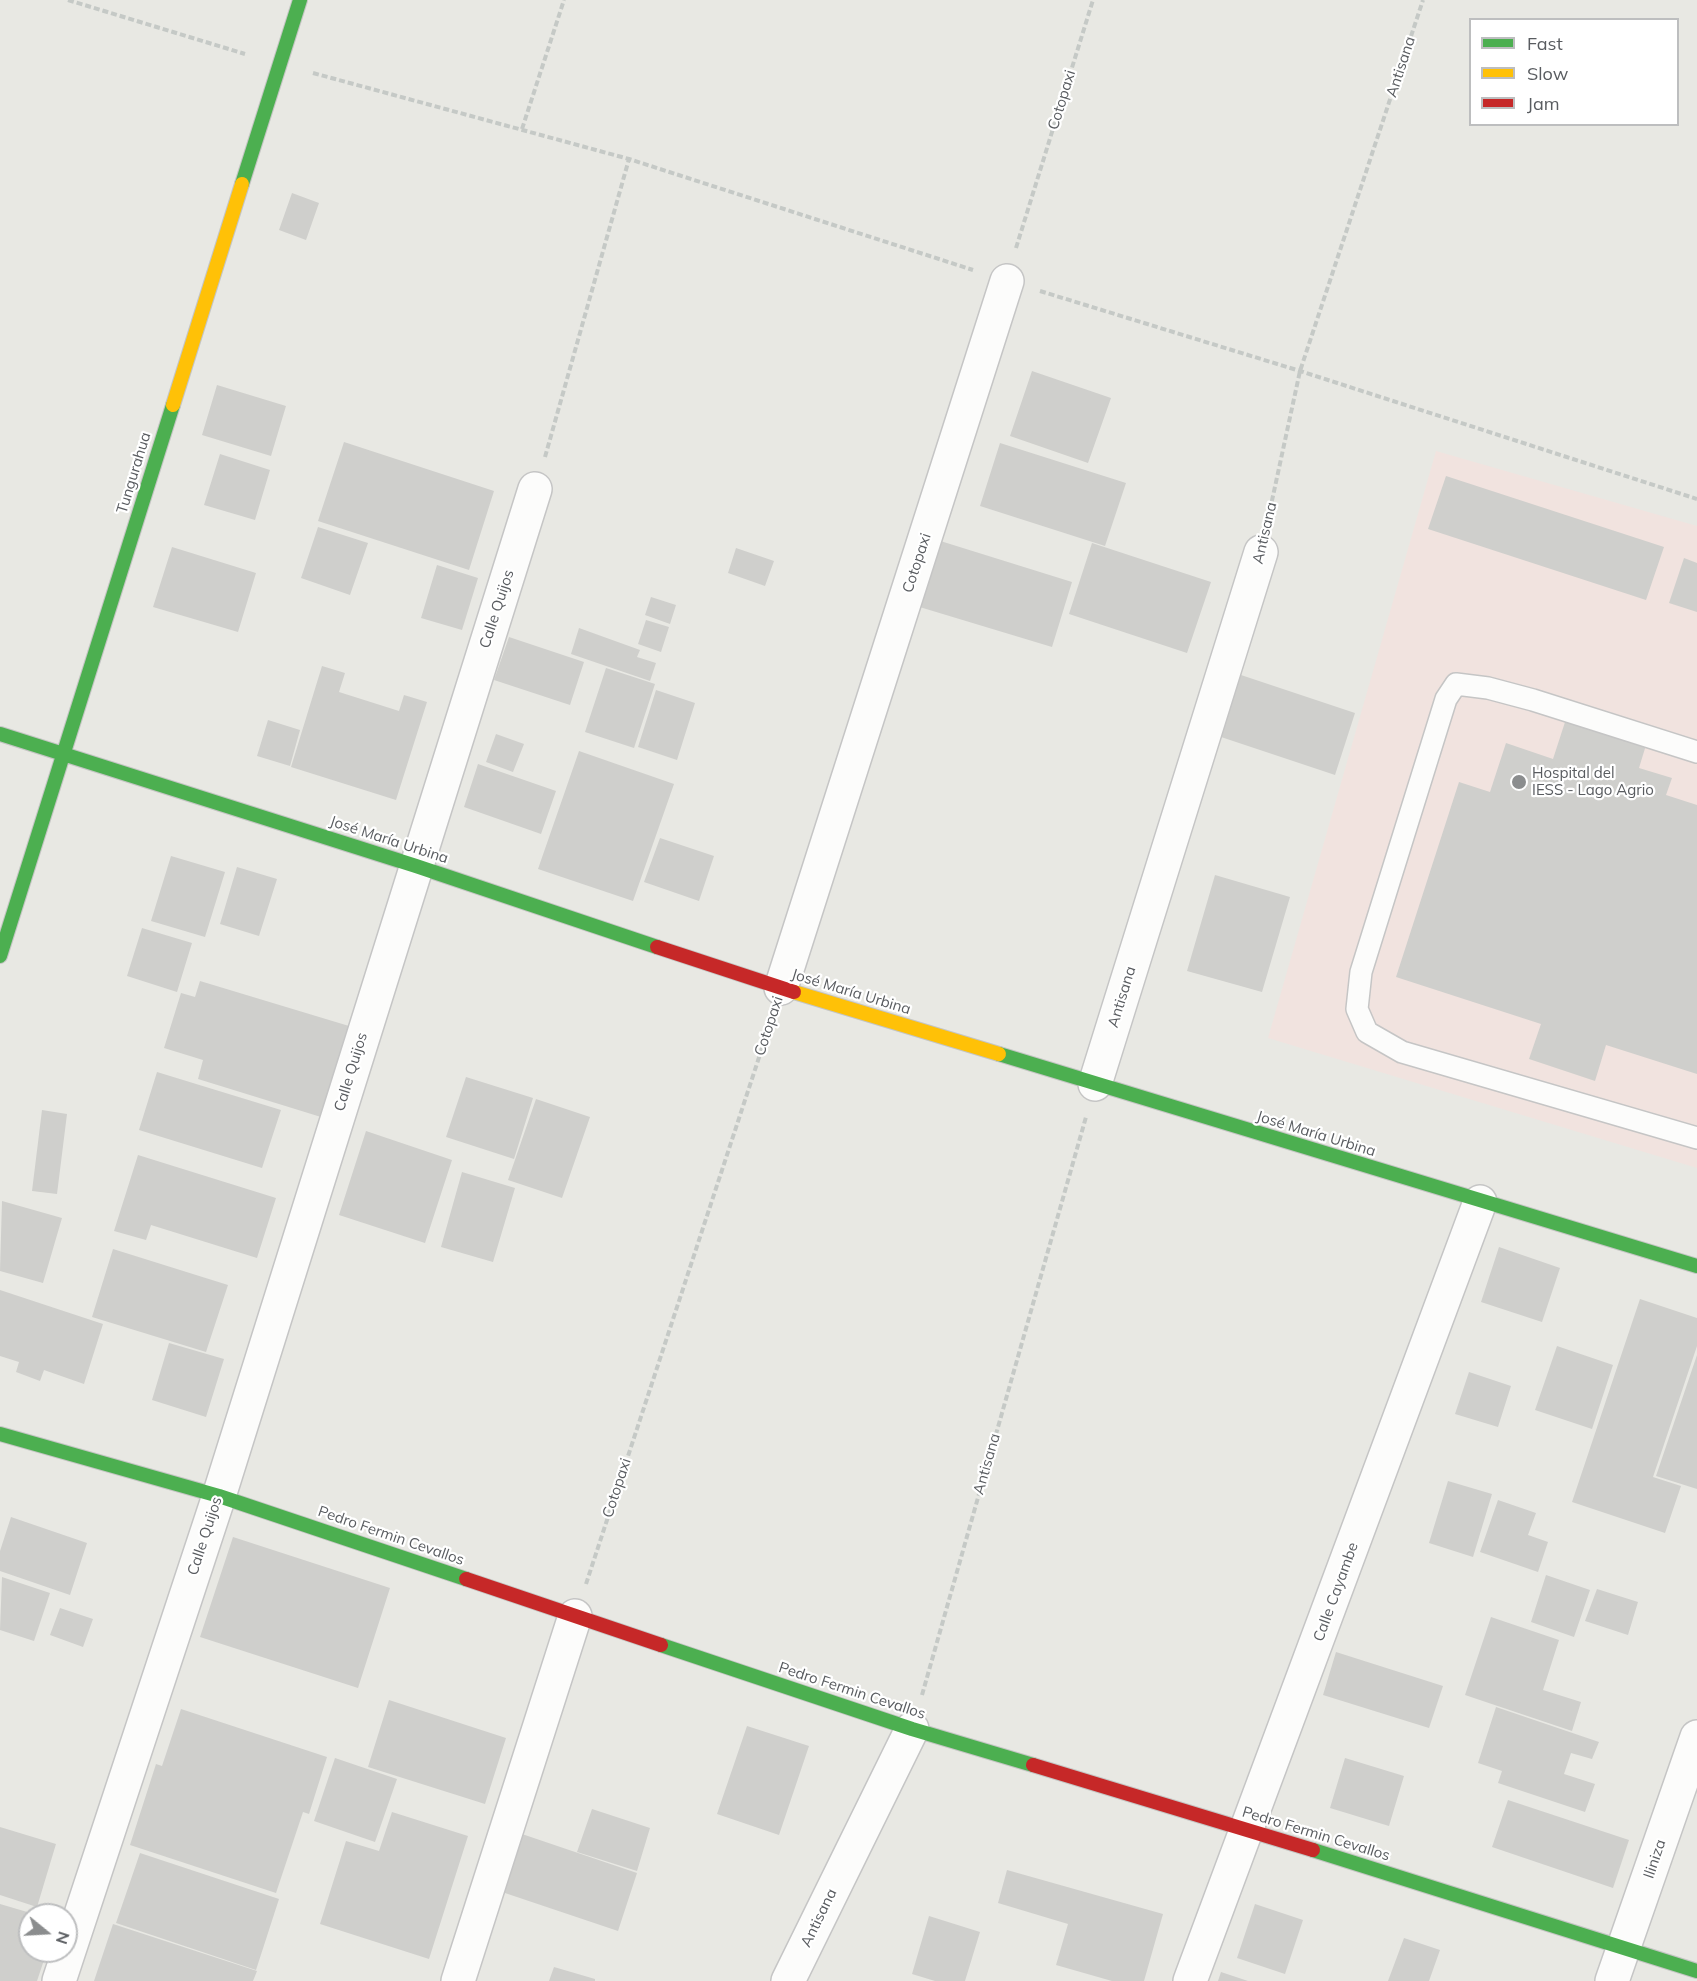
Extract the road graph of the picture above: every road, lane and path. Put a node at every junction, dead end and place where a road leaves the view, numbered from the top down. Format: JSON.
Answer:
{"nodes":[{"id":1,"x":68,"y":0,"type":"edge"},
{"id":2,"x":300,"y":0,"type":"edge"},
{"id":3,"x":564,"y":0,"type":"edge"},
{"id":4,"x":1093,"y":0,"type":"edge"},
{"id":5,"x":1423,"y":0,"type":"edge"},
{"id":6,"x":279,"y":64,"type":"junction"},
{"id":7,"x":522,"y":129,"type":"dead end"},
{"id":8,"x":629,"y":159,"type":"dead end"},
{"id":9,"x":1006,"y":281,"type":"joint"},
{"id":10,"x":536,"y":489,"type":"joint"},
{"id":11,"x":1261,"y":552,"type":"joint"},
{"id":12,"x":0,"y":734,"type":"edge"},
{"id":13,"x":1697,"y":752,"type":"edge"},
{"id":14,"x":64,"y":753,"type":"junction"},
{"id":15,"x":416,"y":866,"type":"junction"},
{"id":16,"x":0,"y":956,"type":"edge"},
{"id":17,"x":781,"y":988,"type":"junction"},
{"id":18,"x":1095,"y":1084,"type":"junction"},
{"id":19,"x":1697,"y":1138,"type":"edge"},
{"id":20,"x":1480,"y":1202,"type":"junction"},
{"id":21,"x":1697,"y":1266,"type":"edge"},
{"id":22,"x":0,"y":1434,"type":"edge"},
{"id":23,"x":219,"y":1496,"type":"junction"},
{"id":24,"x":575,"y":1616,"type":"junction"},
{"id":25,"x":912,"y":1729,"type":"junction"},
{"id":26,"x":1697,"y":1737,"type":"edge"},
{"id":27,"x":1248,"y":1830,"type":"junction"},
{"id":28,"x":1625,"y":1949,"type":"junction"},
{"id":29,"x":1697,"y":1971,"type":"edge"},
{"id":30,"x":59,"y":1981,"type":"edge"},
{"id":31,"x":458,"y":1981,"type":"edge"},
{"id":32,"x":788,"y":1981,"type":"edge"},
{"id":33,"x":1190,"y":1981,"type":"edge"},
{"id":34,"x":1612,"y":1981,"type":"edge"}],
"edges":[{"from":1,"to":6,"type":"path"},
{"from":2,"to":6,"type":"street","name":"Tungurahua"},
{"from":3,"to":7,"type":"path"},
{"from":4,"to":9,"type":"path","name":"Cotopaxi"},
{"from":5,"to":11,"type":"path","name":"Antisana"},
{"from":6,"to":14,"type":"street","name":"Tungurahua"},
{"from":8,"to":10,"type":"path"},
{"from":9,"to":17,"type":"street","name":"Cotopaxi"},
{"from":10,"to":15,"type":"street","name":"Calle Quijos"},
{"from":11,"to":18,"type":"street","name":"Antisana"},
{"from":12,"to":14,"type":"street","name":"José María Urbina"},
{"from":13,"to":19,"type":"lane"},
{"from":14,"to":15,"type":"street","name":"José María Urbina"},
{"from":14,"to":16,"type":"street","name":"Tungurahua"},
{"from":15,"to":17,"type":"street","name":"José María Urbina"},
{"from":15,"to":23,"type":"street","name":"Calle Quijos"},
{"from":17,"to":18,"type":"street","name":"José María Urbina"},
{"from":17,"to":24,"type":"path","name":"Cotopaxi"},
{"from":18,"to":20,"type":"street","name":"José María Urbina"},
{"from":18,"to":25,"type":"path","name":"Antisana"},
{"from":20,"to":21,"type":"street","name":"José María Urbina"},
{"from":20,"to":27,"type":"street","name":"Calle Cayambe"},
{"from":22,"to":23,"type":"street","name":"Pedro Fermin Cevallos"},
{"from":23,"to":24,"type":"street","name":"Pedro Fermin Cevallos"},
{"from":23,"to":30,"type":"street","name":"Calle Quijos"},
{"from":24,"to":25,"type":"street","name":"Pedro Fermin Cevallos"},
{"from":24,"to":31,"type":"street"},
{"from":25,"to":27,"type":"street","name":"Pedro Fermin Cevallos"},
{"from":25,"to":32,"type":"street","name":"Antisana"},
{"from":26,"to":28,"type":"street","name":"Iliniza"},
{"from":27,"to":28,"type":"street","name":"Pedro Fermin Cevallos"},
{"from":27,"to":33,"type":"street","name":"Calle Cayambe"},
{"from":28,"to":29,"type":"street","name":"Pedro Fermin Cevallos"},
{"from":28,"to":34,"type":"street","name":"Iliniza"}]}
